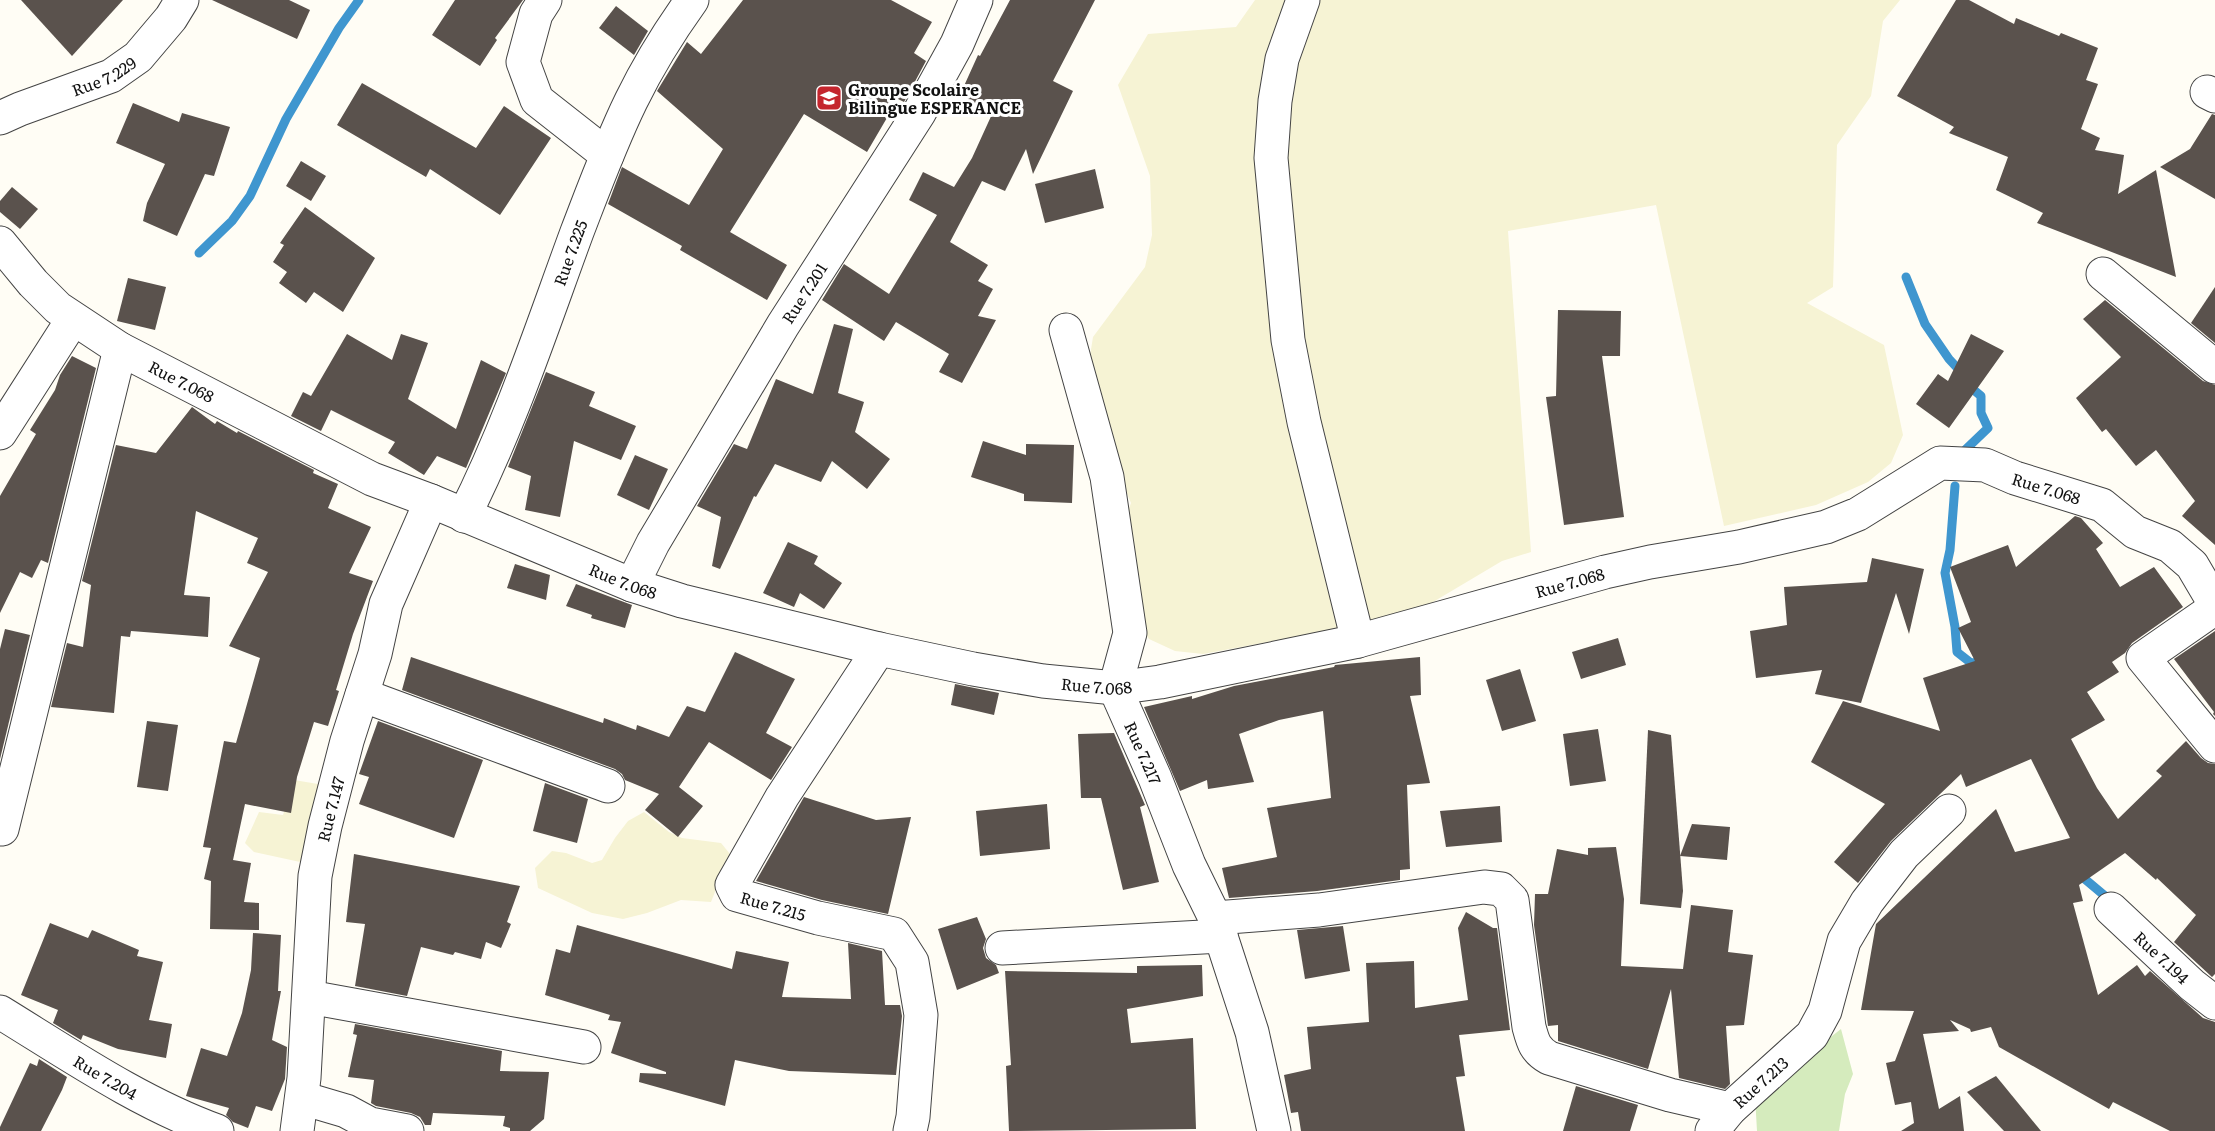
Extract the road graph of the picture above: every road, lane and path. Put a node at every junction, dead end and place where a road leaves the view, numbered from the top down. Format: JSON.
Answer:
{"nodes":[{"id":1,"x":182,"y":0,"type":"edge"},
{"id":2,"x":545,"y":0,"type":"edge"},
{"id":3,"x":692,"y":0,"type":"edge"},
{"id":4,"x":976,"y":0,"type":"edge"},
{"id":5,"x":1303,"y":0,"type":"edge"},
{"id":6,"x":0,"y":118,"type":"edge"},
{"id":7,"x":607,"y":155,"type":"junction"},
{"id":8,"x":0,"y":243,"type":"edge"},
{"id":9,"x":2103,"y":274,"type":"dead end"},
{"id":10,"x":73,"y":319,"type":"junction"},
{"id":11,"x":1066,"y":330,"type":"dead end"},
{"id":12,"x":120,"y":349,"type":"junction"},
{"id":13,"x":2215,"y":367,"type":"edge"},
{"id":14,"x":0,"y":433,"type":"edge"},
{"id":15,"x":431,"y":501,"type":"junction"},
{"id":16,"x":464,"y":516,"type":"junction"},
{"id":17,"x":632,"y":585,"type":"junction"},
{"id":18,"x":2215,"y":606,"type":"edge"},
{"id":19,"x":1358,"y":641,"type":"junction"},
{"id":20,"x":879,"y":649,"type":"junction"},
{"id":21,"x":1115,"y":688,"type":"junction"},
{"id":22,"x":362,"y":695,"type":"junction"},
{"id":23,"x":2215,"y":746,"type":"edge"},
{"id":24,"x":608,"y":786,"type":"dead end"},
{"id":25,"x":1949,"y":811,"type":"dead end"},
{"id":26,"x":2,"y":829,"type":"dead end"},
{"id":27,"x":2110,"y":909,"type":"dead end"},
{"id":28,"x":1218,"y":927,"type":"junction"},
{"id":29,"x":1002,"y":948,"type":"dead end"},
{"id":30,"x":309,"y":997,"type":"junction"},
{"id":31,"x":2215,"y":1004,"type":"edge"},
{"id":32,"x":0,"y":1012,"type":"edge"},
{"id":33,"x":584,"y":1047,"type":"dead end"},
{"id":34,"x":302,"y":1098,"type":"junction"},
{"id":35,"x":1721,"y":1120,"type":"edge"},
{"id":36,"x":217,"y":1131,"type":"edge"},
{"id":37,"x":297,"y":1131,"type":"edge"},
{"id":38,"x":407,"y":1131,"type":"edge"},
{"id":39,"x":910,"y":1131,"type":"edge"},
{"id":40,"x":1274,"y":1131,"type":"edge"}],
"edges":[{"from":1,"to":6,"type":"street","name":"Rue 7.229"},
{"from":2,"to":7,"type":"street"},
{"from":3,"to":7,"type":"street","name":"Rue 7.225"},
{"from":4,"to":17,"type":"street","name":"Rue 7.201"},
{"from":5,"to":19,"type":"street"},
{"from":7,"to":16,"type":"street","name":"Rue 7.225"},
{"from":8,"to":10,"type":"street","name":"Rue 7.068"},
{"from":9,"to":13,"type":"street"},
{"from":10,"to":12,"type":"street","name":"Rue 7.068"},
{"from":10,"to":14,"type":"street"},
{"from":11,"to":21,"type":"street"},
{"from":12,"to":15,"type":"street","name":"Rue 7.068"},
{"from":12,"to":26,"type":"street"},
{"from":15,"to":16,"type":"street","name":"Rue 7.068"},
{"from":15,"to":22,"type":"street","name":"Rue 7.147"},
{"from":16,"to":17,"type":"street","name":"Rue 7.068"},
{"from":17,"to":20,"type":"street","name":"Rue 7.068"},
{"from":18,"to":19,"type":"street","name":"Rue 7.068"},
{"from":18,"to":23,"type":"street"},
{"from":19,"to":21,"type":"street","name":"Rue 7.068"},
{"from":20,"to":21,"type":"street","name":"Rue 7.068"},
{"from":20,"to":39,"type":"street","name":"Rue 7.215"},
{"from":21,"to":28,"type":"street","name":"Rue 7.217"},
{"from":22,"to":24,"type":"street"},
{"from":22,"to":30,"type":"street","name":"Rue 7.147"},
{"from":25,"to":35,"type":"street","name":"Rue 7.213"},
{"from":27,"to":31,"type":"street","name":"Rue 7.194"},
{"from":28,"to":29,"type":"street"},
{"from":28,"to":35,"type":"street"},
{"from":28,"to":40,"type":"street","name":"Rue 7.217"},
{"from":30,"to":33,"type":"street"},
{"from":30,"to":34,"type":"street","name":"Rue 7.147"},
{"from":32,"to":36,"type":"street","name":"Rue 7.204"},
{"from":34,"to":37,"type":"street","name":"Rue 7.147"},
{"from":34,"to":38,"type":"street"}]}
